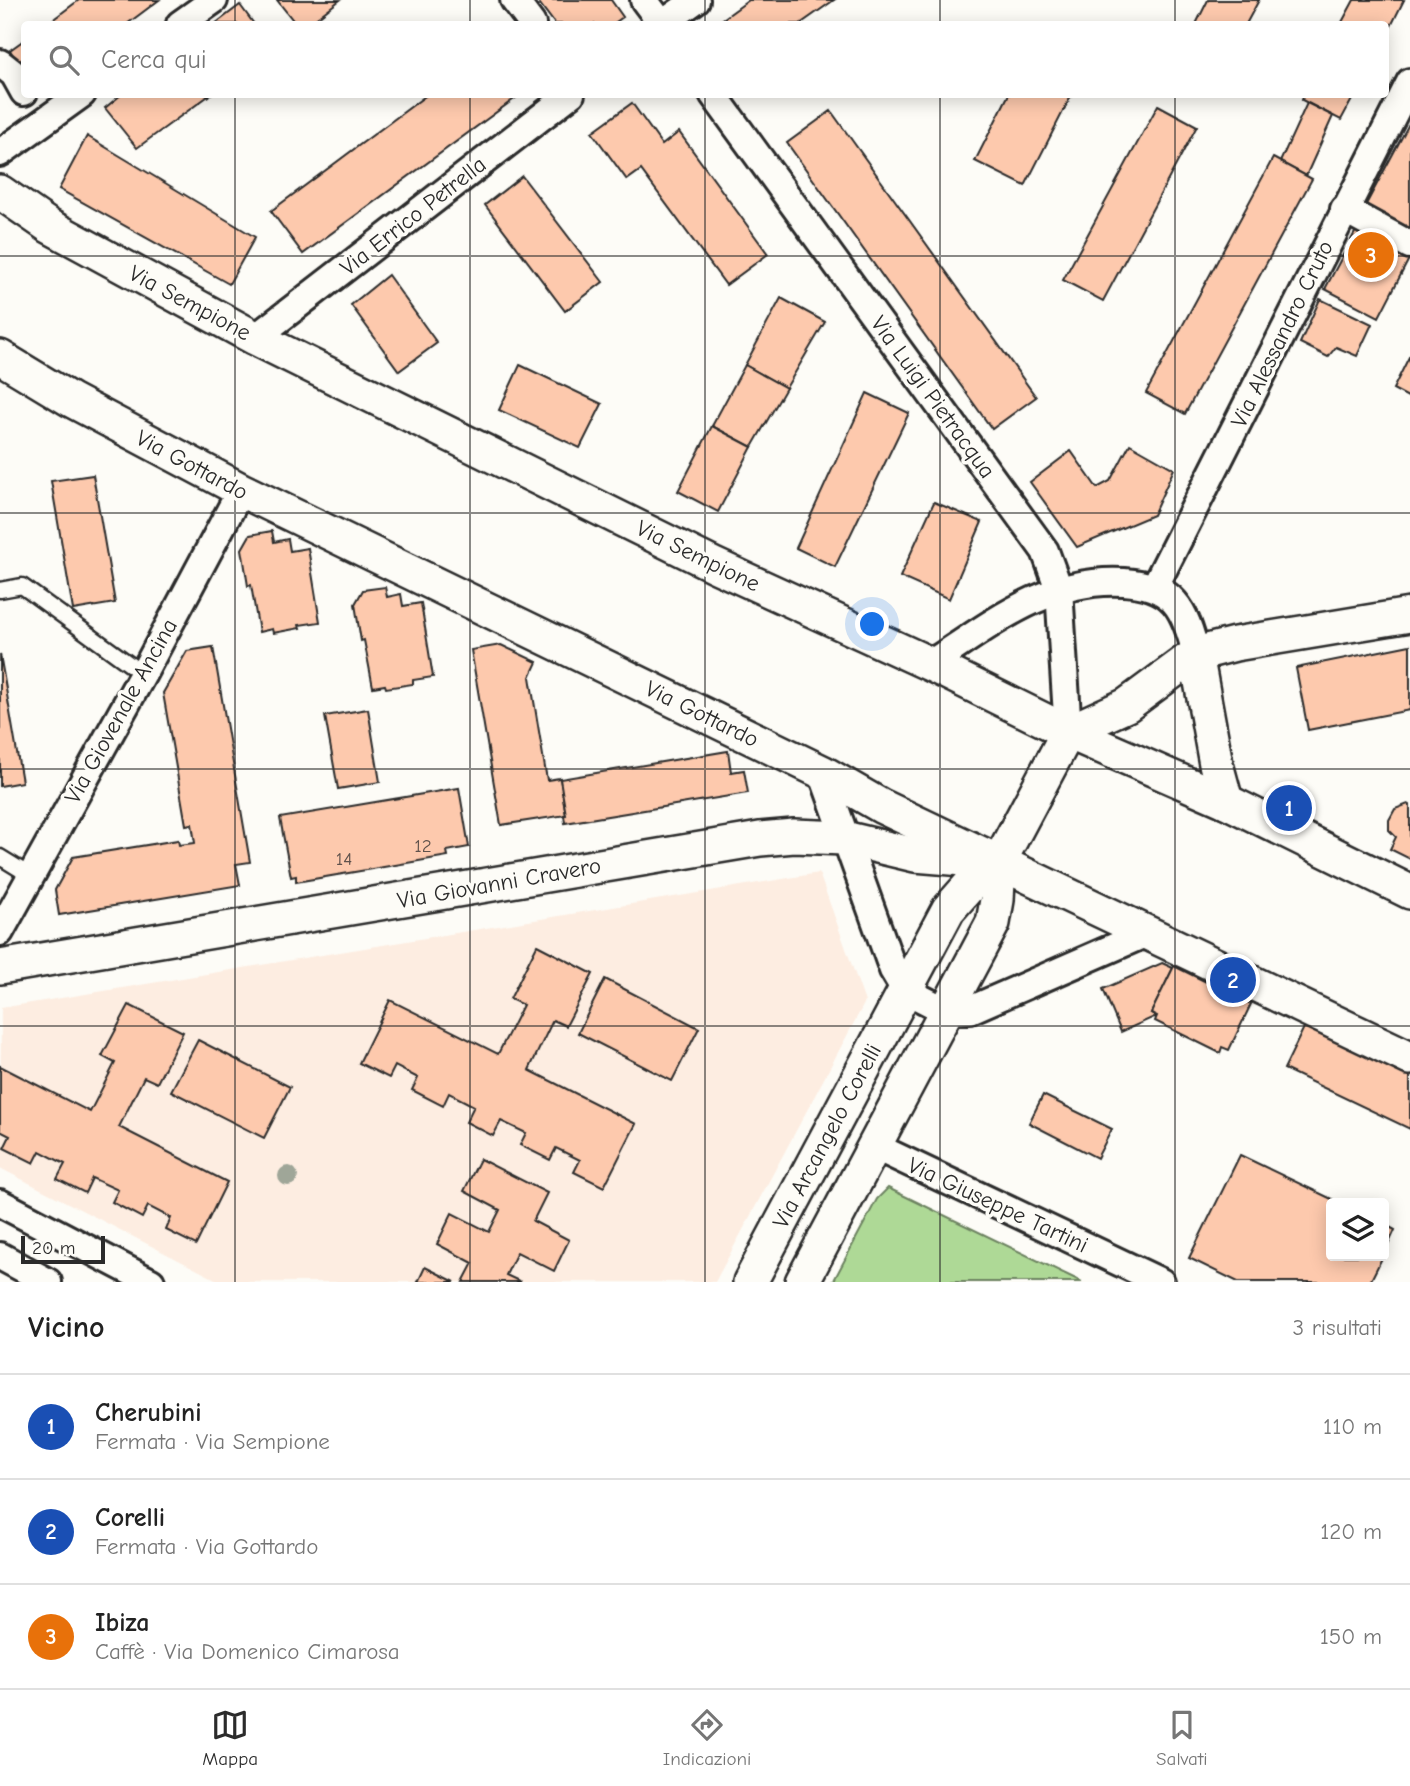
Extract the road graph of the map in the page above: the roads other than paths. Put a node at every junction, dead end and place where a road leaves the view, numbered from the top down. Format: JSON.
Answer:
{"nodes":[{"id":1,"x":214,"y":0,"type":"edge"},
{"id":2,"x":514,"y":0,"type":"edge"},
{"id":3,"x":644,"y":0,"type":"edge"},
{"id":4,"x":696,"y":0,"type":"edge"},
{"id":5,"x":184,"y":21,"type":"edge"},
{"id":6,"x":530,"y":21,"type":"edge"},
{"id":7,"x":660,"y":21,"type":"edge"},
{"id":8,"x":666,"y":21,"type":"edge"},
{"id":9,"x":0,"y":63,"type":"edge"},
{"id":10,"x":1410,"y":82,"type":"edge"},
{"id":11,"x":21,"y":86,"type":"edge"},
{"id":12,"x":28,"y":98,"type":"edge"},
{"id":13,"x":76,"y":98,"type":"edge"},
{"id":14,"x":565,"y":98,"type":"edge"},
{"id":15,"x":716,"y":98,"type":"edge"},
{"id":16,"x":42,"y":123,"type":"junction"},
{"id":17,"x":0,"y":153,"type":"edge"},
{"id":18,"x":0,"y":191,"type":"edge"},
{"id":19,"x":1344,"y":209,"type":"junction"},
{"id":20,"x":1410,"y":245,"type":"edge"},
{"id":21,"x":255,"y":338,"type":"junction"},
{"id":22,"x":0,"y":357,"type":"edge"},
{"id":23,"x":241,"y":490,"type":"junction"},
{"id":24,"x":1154,"y":586,"type":"junction"},
{"id":25,"x":1059,"y":589,"type":"junction"},
{"id":26,"x":0,"y":590,"type":"edge"},
{"id":27,"x":1410,"y":615,"type":"edge"},
{"id":28,"x":1196,"y":653,"type":"junction"},
{"id":29,"x":930,"y":664,"type":"junction"},
{"id":30,"x":143,"y":674,"type":"junction"},
{"id":31,"x":1063,"y":742,"type":"junction"},
{"id":32,"x":822,"y":772,"type":"junction"},
{"id":33,"x":1226,"y":801,"type":"junction"},
{"id":34,"x":844,"y":838,"type":"junction"},
{"id":35,"x":1004,"y":851,"type":"junction"},
{"id":36,"x":0,"y":857,"type":"edge"},
{"id":37,"x":31,"y":876,"type":"junction"},
{"id":38,"x":1410,"y":892,"type":"edge"},
{"id":39,"x":0,"y":932,"type":"edge"},
{"id":40,"x":1149,"y":932,"type":"junction"},
{"id":41,"x":0,"y":967,"type":"edge"},
{"id":42,"x":905,"y":990,"type":"junction"},
{"id":43,"x":946,"y":1011,"type":"junction"},
{"id":44,"x":1410,"y":1058,"type":"edge"},
{"id":45,"x":874,"y":1146,"type":"junction"},
{"id":46,"x":0,"y":1203,"type":"edge"},
{"id":47,"x":0,"y":1256,"type":"edge"},
{"id":48,"x":48,"y":1282,"type":"edge"},
{"id":49,"x":151,"y":1282,"type":"edge"},
{"id":50,"x":750,"y":1282,"type":"edge"},
{"id":51,"x":802,"y":1282,"type":"edge"},
{"id":52,"x":1161,"y":1282,"type":"edge"}],
"edges":[{"from":1,"to":5,"type":"street"},
{"from":2,"to":6,"type":"street"},
{"from":3,"to":7,"type":"street"},
{"from":4,"to":8,"type":"street"},
{"from":9,"to":11,"type":"street"},
{"from":10,"to":19,"type":"street","name":"Via Alessandro Cruto"},
{"from":12,"to":16,"type":"street"},
{"from":13,"to":16,"type":"street"},
{"from":14,"to":21,"type":"street","name":"Via Errico Petrella"},
{"from":15,"to":25,"type":"street","name":"Via Luigi Pietracqua"},
{"from":16,"to":17,"type":"street"},
{"from":18,"to":21,"type":"street","name":"Via Sempione"},
{"from":19,"to":20,"type":"street"},
{"from":19,"to":24,"type":"street","name":"Via Alessandro Cruto"},
{"from":21,"to":29,"type":"street","name":"Via Sempione"},
{"from":22,"to":23,"type":"street","name":"Via Gottardo"},
{"from":23,"to":30,"type":"street","name":"Via Giovenale Ancina"},
{"from":23,"to":32,"type":"street","name":"Via Gottardo"},
{"from":24,"to":25,"type":"street"},
{"from":24,"to":28,"type":"street"},
{"from":25,"to":29,"type":"street"},
{"from":25,"to":31,"type":"street","name":"Via Luigi Pietracqua"},
{"from":26,"to":30,"type":"lane"},
{"from":27,"to":28,"type":"street"},
{"from":28,"to":31,"type":"street"},
{"from":28,"to":33,"type":"street"},
{"from":29,"to":31,"type":"street","name":"Via Sempione"},
{"from":30,"to":37,"type":"street","name":"Via Giovenale Ancina"},
{"from":31,"to":33,"type":"street","name":"Via Sempione"},
{"from":31,"to":35,"type":"street","name":"Via Arcangelo Corelli"},
{"from":32,"to":34,"type":"street"},
{"from":32,"to":35,"type":"street","name":"Via Gottardo"},
{"from":33,"to":38,"type":"street","name":"Via Sempione"},
{"from":34,"to":35,"type":"street","name":"Via Giovanni Cravero"},
{"from":34,"to":41,"type":"street","name":"Via Giovanni Cravero"},
{"from":34,"to":42,"type":"street"},
{"from":35,"to":40,"type":"street","name":"Via Gottardo"},
{"from":35,"to":42,"type":"street","name":"Via Arcangelo Corelli"},
{"from":35,"to":43,"type":"street","name":"Via Arcangelo Corelli"},
{"from":36,"to":37,"type":"lane"},
{"from":37,"to":39,"type":"street","name":"Via Giovenale Ancina"},
{"from":40,"to":43,"type":"street"},
{"from":40,"to":44,"type":"street","name":"Via Gottardo"},
{"from":42,"to":43,"type":"street"},
{"from":42,"to":50,"type":"street","name":"Via Arcangelo Corelli"},
{"from":43,"to":45,"type":"street","name":"Via Arcangelo Corelli"},
{"from":45,"to":51,"type":"street","name":"Via Arcangelo Corelli"},
{"from":45,"to":52,"type":"street","name":"Via Giuseppe Tartini"},
{"from":46,"to":49,"type":"street"},
{"from":47,"to":48,"type":"street"}]}
